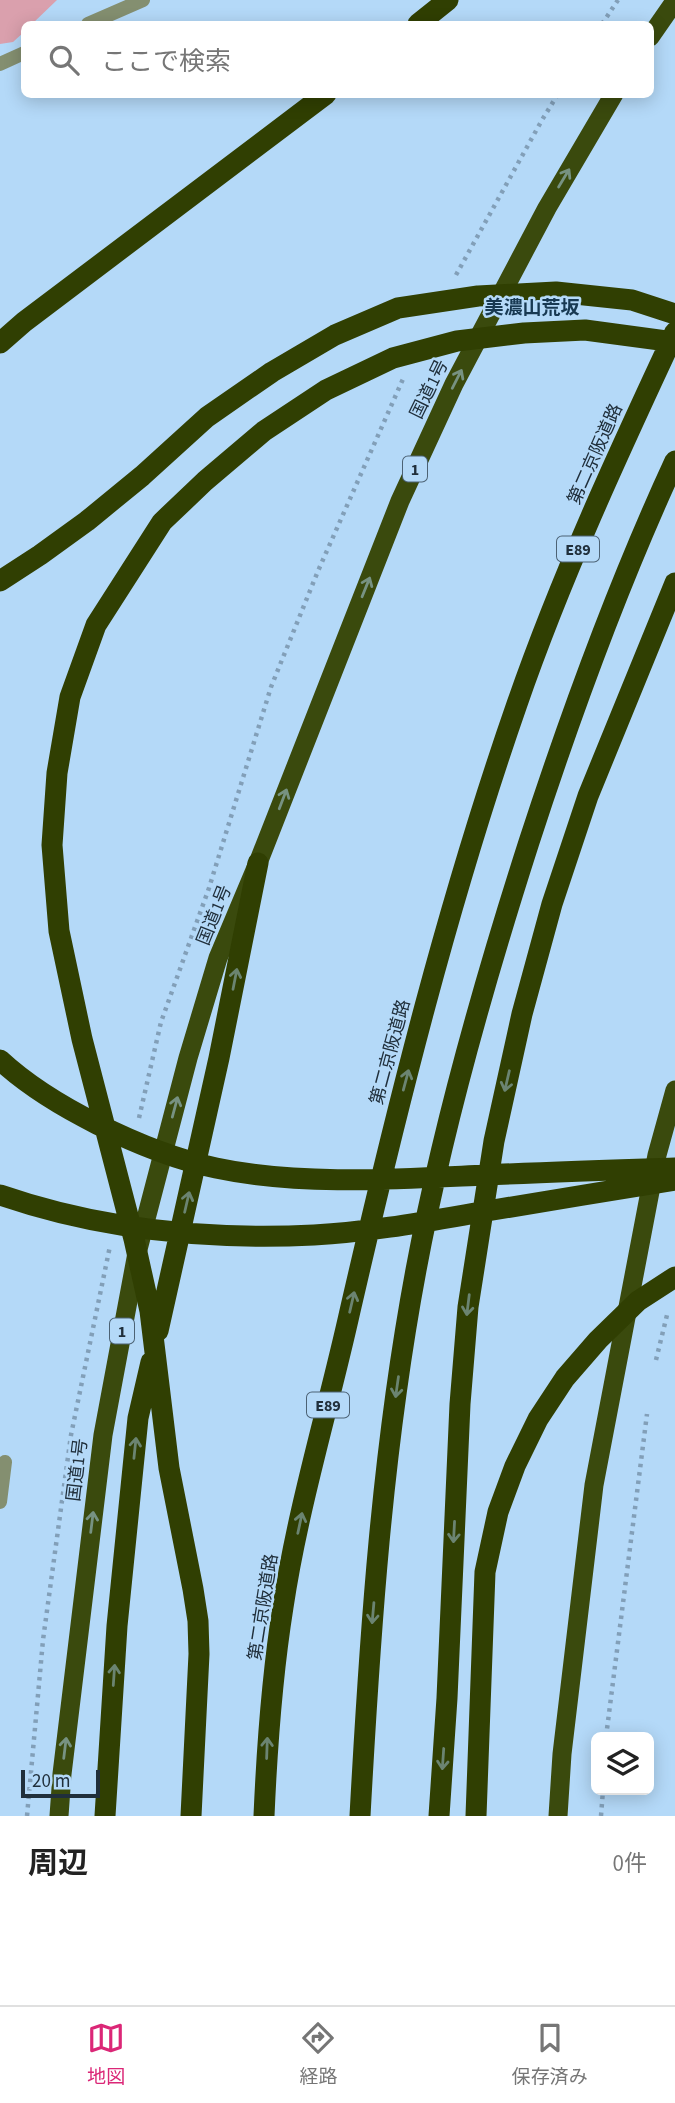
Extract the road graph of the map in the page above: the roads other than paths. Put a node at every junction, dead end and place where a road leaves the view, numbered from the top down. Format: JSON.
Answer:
{"nodes":[{"id":1,"x":144,"y":0,"type":"edge"},
{"id":2,"x":448,"y":0,"type":"edge"},
{"id":3,"x":675,"y":1,"type":"edge"},
{"id":4,"x":95,"y":21,"type":"edge"},
{"id":5,"x":422,"y":21,"type":"edge"},
{"id":6,"x":654,"y":31,"type":"edge"},
{"id":7,"x":21,"y":54,"type":"edge"},
{"id":8,"x":0,"y":64,"type":"edge"},
{"id":9,"x":321,"y":98,"type":"edge"},
{"id":10,"x":612,"y":98,"type":"edge"},
{"id":11,"x":675,"y":314,"type":"edge"},
{"id":12,"x":675,"y":332,"type":"edge"},
{"id":13,"x":675,"y":342,"type":"edge"},
{"id":14,"x":0,"y":343,"type":"edge"},
{"id":15,"x":675,"y":461,"type":"edge"},
{"id":16,"x":0,"y":581,"type":"edge"},
{"id":17,"x":675,"y":583,"type":"edge"},
{"id":18,"x":258,"y":863,"type":"junction"},
{"id":19,"x":0,"y":1060,"type":"edge"},
{"id":20,"x":675,"y":1090,"type":"edge"},
{"id":21,"x":675,"y":1168,"type":"edge"},
{"id":22,"x":675,"y":1180,"type":"edge"},
{"id":23,"x":0,"y":1195,"type":"edge"},
{"id":24,"x":675,"y":1277,"type":"edge"},
{"id":25,"x":5,"y":1462,"type":"dead end"},
{"id":26,"x":0,"y":1502,"type":"edge"},
{"id":27,"x":59,"y":1816,"type":"edge"},
{"id":28,"x":105,"y":1816,"type":"edge"},
{"id":29,"x":191,"y":1816,"type":"edge"},
{"id":30,"x":264,"y":1816,"type":"edge"},
{"id":31,"x":360,"y":1816,"type":"edge"},
{"id":32,"x":439,"y":1816,"type":"edge"},
{"id":33,"x":476,"y":1816,"type":"edge"},
{"id":34,"x":558,"y":1816,"type":"edge"}],
"edges":[{"from":1,"to":4,"type":"street"},
{"from":2,"to":5,"type":"highway"},
{"from":3,"to":6,"type":"highway"},
{"from":7,"to":8,"type":"street"},
{"from":9,"to":14,"type":"highway"},
{"from":18,"to":10,"type":"highway","name":"国道1号","number":"1","one_way":true},
{"from":11,"to":16,"type":"highway"},
{"from":30,"to":12,"type":"highway","name":"第二京阪道路","number":"E89","one_way":true},
{"from":13,"to":29,"type":"highway"},
{"from":15,"to":31,"type":"highway","one_way":true},
{"from":17,"to":32,"type":"highway","one_way":true},
{"from":27,"to":18,"type":"highway","name":"国道1号","number":"1","one_way":true},
{"from":28,"to":18,"type":"highway","one_way":true},
{"from":19,"to":21,"type":"highway"},
{"from":20,"to":34,"type":"highway"},
{"from":22,"to":23,"type":"highway"},
{"from":24,"to":33,"type":"highway"},
{"from":25,"to":26,"type":"street"}]}
